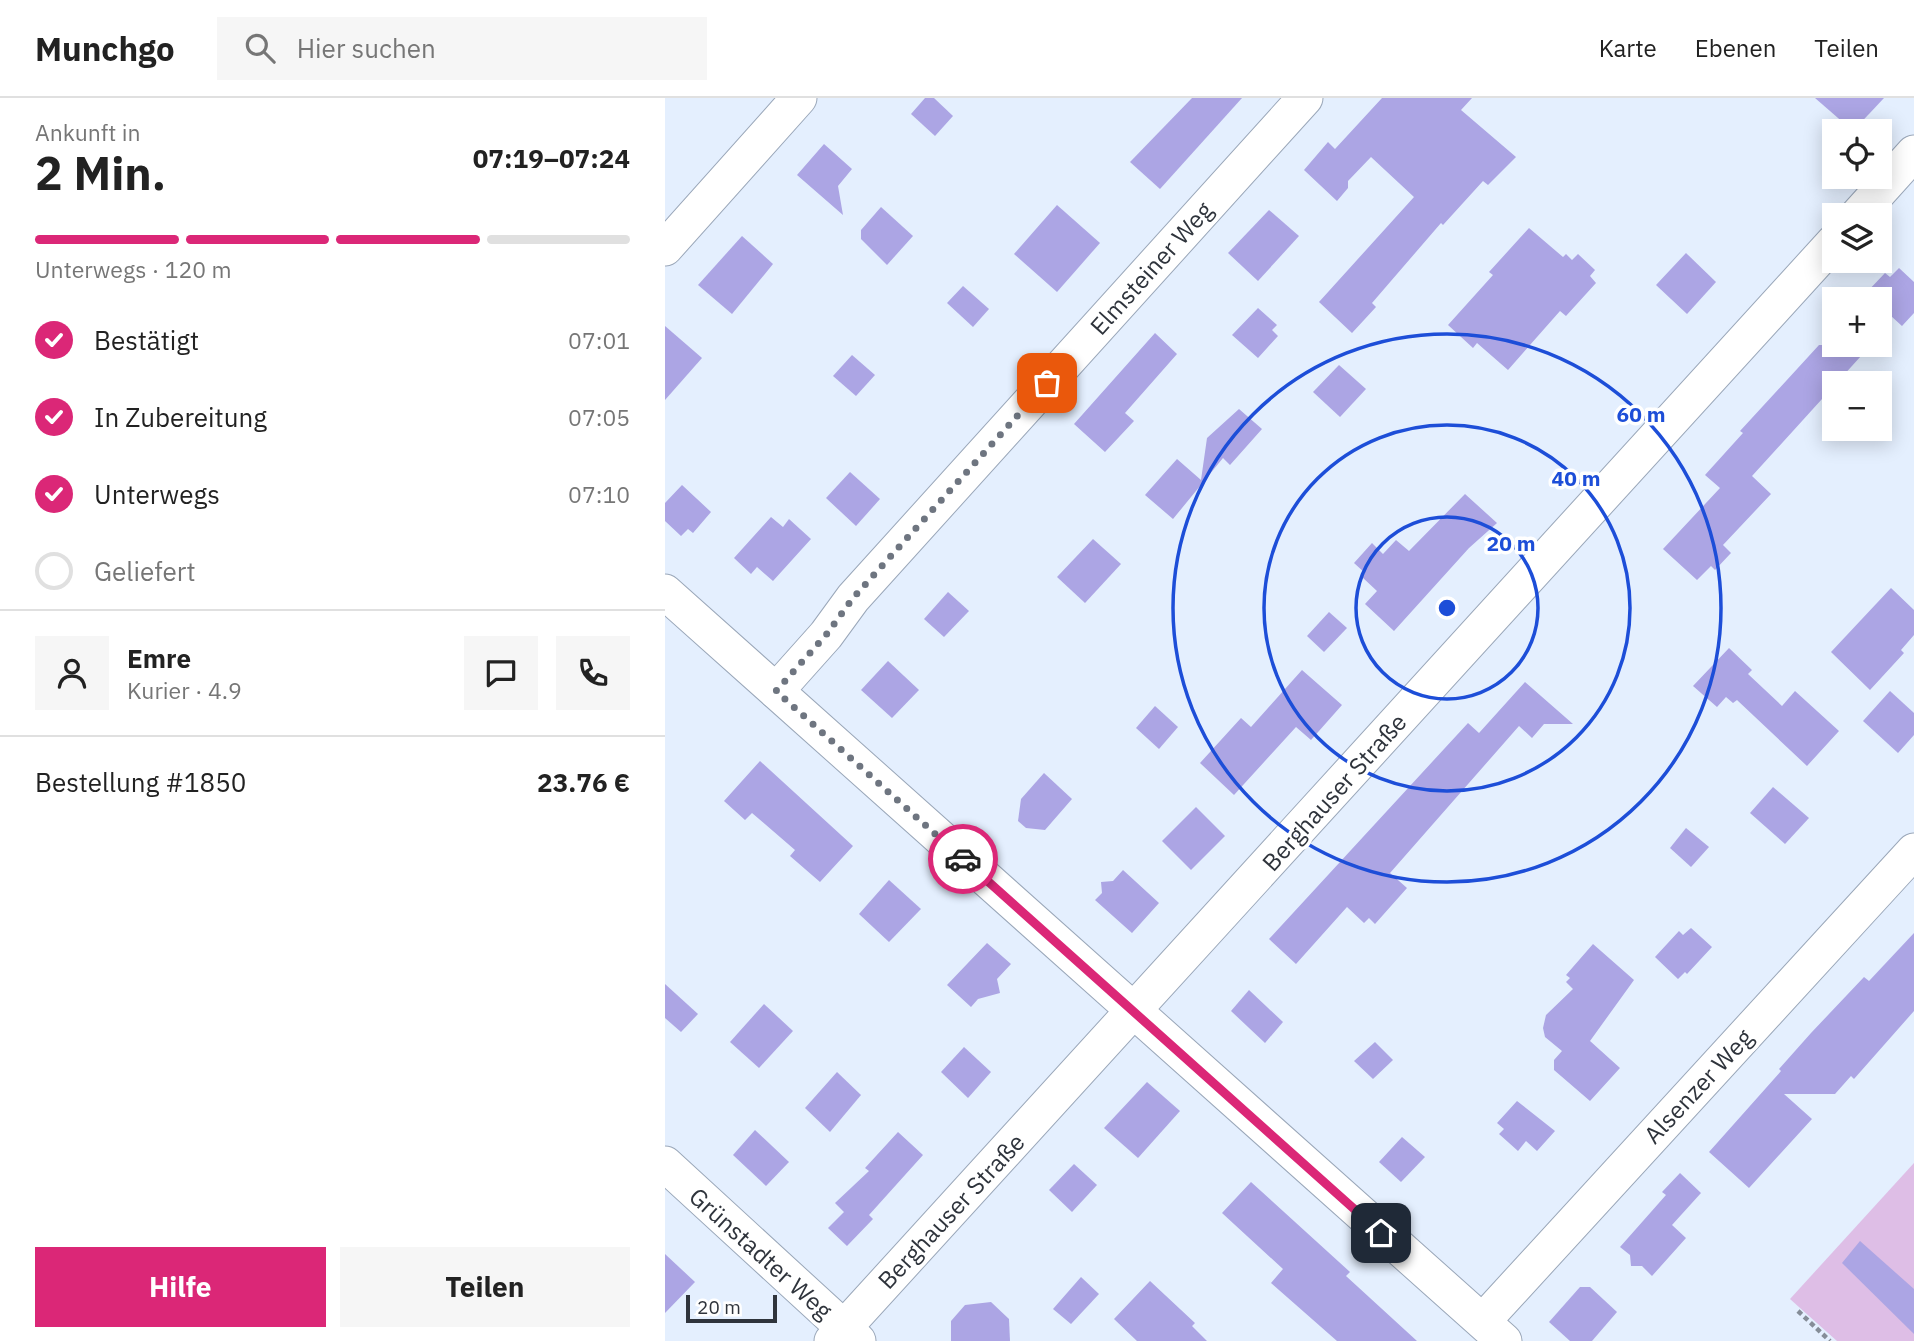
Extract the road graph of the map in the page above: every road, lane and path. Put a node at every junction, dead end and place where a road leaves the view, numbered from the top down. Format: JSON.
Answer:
{"nodes":[{"id":1,"x":799,"y":98,"type":"edge"},
{"id":2,"x":1305,"y":98,"type":"edge"},
{"id":3,"x":1914,"y":153,"type":"edge"},
{"id":4,"x":1869,"y":203,"type":"edge"},
{"id":5,"x":665,"y":248,"type":"edge"},
{"id":6,"x":1822,"y":255,"type":"edge"},
{"id":7,"x":665,"y":592,"type":"edge"},
{"id":8,"x":776,"y":691,"type":"junction"},
{"id":9,"x":1914,"y":852,"type":"edge"},
{"id":10,"x":1133,"y":1012,"type":"junction"},
{"id":11,"x":665,"y":1164,"type":"edge"},
{"id":12,"x":1798,"y":1311,"type":"dead end"},
{"id":13,"x":1493,"y":1331,"type":"edge"},
{"id":14,"x":844,"y":1337,"type":"edge"},
{"id":15,"x":1831,"y":1341,"type":"edge"}],
"edges":[{"from":1,"to":5,"type":"street"},
{"from":2,"to":8,"type":"street","name":"Elmsteiner Weg"},
{"from":3,"to":4,"type":"street"},
{"from":6,"to":10,"type":"street","name":"Berghauser Straße"},
{"from":7,"to":8,"type":"street"},
{"from":8,"to":10,"type":"street"},
{"from":9,"to":13,"type":"street","name":"Alsenzer Weg"},
{"from":10,"to":13,"type":"street"},
{"from":10,"to":14,"type":"street","name":"Berghauser Straße"},
{"from":11,"to":14,"type":"street","name":"Grünstadter Weg"},
{"from":12,"to":15,"type":"path"}]}
